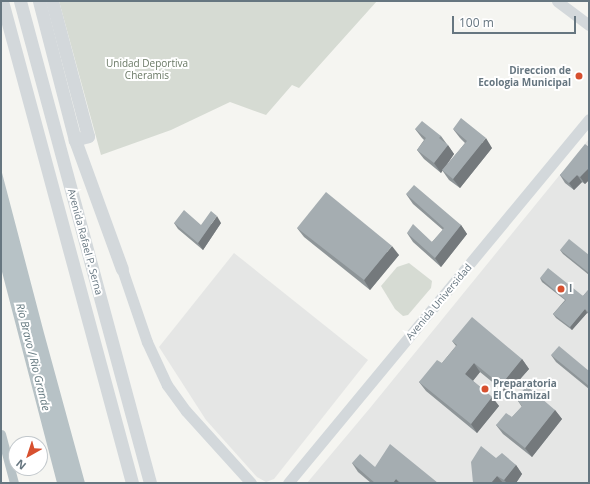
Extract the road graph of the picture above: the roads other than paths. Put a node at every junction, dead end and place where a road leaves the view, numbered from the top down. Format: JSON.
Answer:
{"nodes":[{"id":1,"x":2,"y":1,"type":"edge"},
{"id":2,"x":20,"y":1,"type":"edge"},
{"id":3,"x":39,"y":1,"type":"edge"},
{"id":4,"x":52,"y":1,"type":"edge"},
{"id":5,"x":557,"y":1,"type":"edge"},
{"id":6,"x":589,"y":25,"type":"edge"},
{"id":7,"x":589,"y":119,"type":"edge"},
{"id":8,"x":74,"y":140,"type":"junction"},
{"id":9,"x":122,"y":269,"type":"joint"},
{"id":10,"x":132,"y":483,"type":"edge"},
{"id":11,"x":150,"y":483,"type":"edge"},
{"id":12,"x":251,"y":483,"type":"edge"},
{"id":13,"x":288,"y":483,"type":"edge"}],
"edges":[{"from":1,"to":10,"type":"highway","name":"Avenida Rafael P. Serna"},
{"from":2,"to":11,"type":"highway","name":"Avenida Rafael P. Serna"},
{"from":3,"to":8,"type":"highway"},
{"from":4,"to":8,"type":"highway"},
{"from":5,"to":6,"type":"main road"},
{"from":7,"to":13,"type":"main road","name":"Avenida Universidad"},
{"from":8,"to":9,"type":"highway"},
{"from":9,"to":12,"type":"main road"}]}
